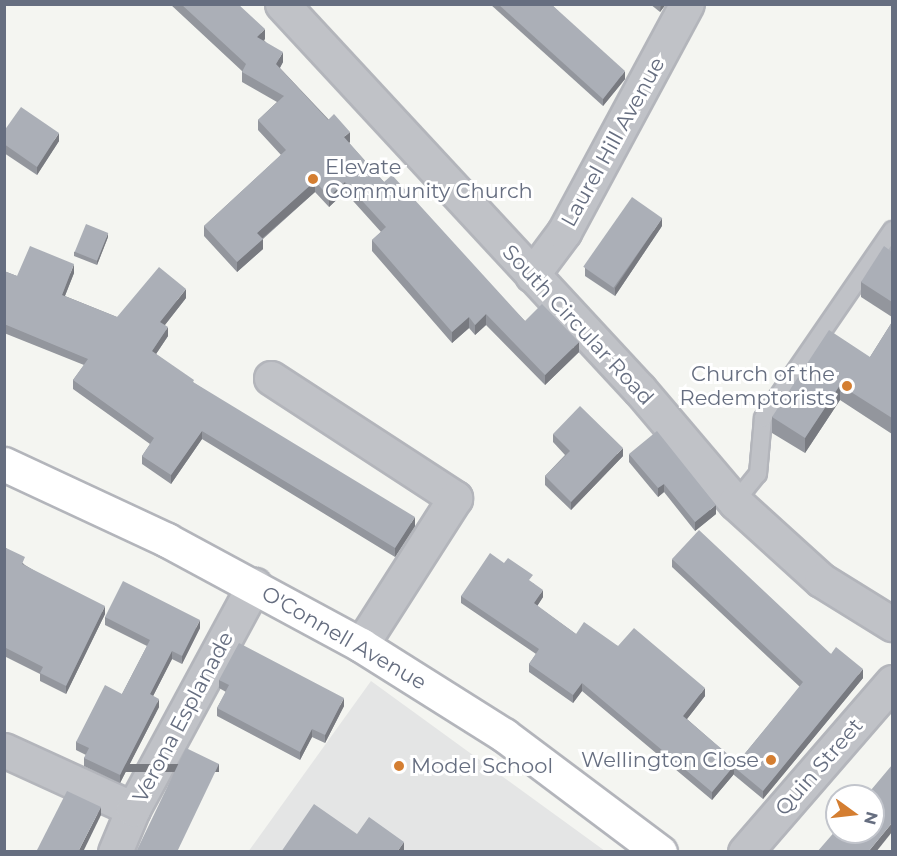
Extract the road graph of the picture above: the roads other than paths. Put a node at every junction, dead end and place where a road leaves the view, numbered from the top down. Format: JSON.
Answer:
{"nodes":[{"id":1,"x":282,"y":4,"type":"edge"},
{"id":2,"x":687,"y":4,"type":"edge"},
{"id":3,"x":892,"y":230,"type":"edge"},
{"id":4,"x":887,"y":247,"type":"edge"},
{"id":5,"x":532,"y":275,"type":"junction"},
{"id":6,"x":271,"y":378,"type":"dead end"},
{"id":7,"x":4,"y":464,"type":"edge"},
{"id":8,"x":735,"y":502,"type":"junction"},
{"id":9,"x":254,"y":585,"type":"junction"},
{"id":10,"x":892,"y":624,"type":"edge"},
{"id":11,"x":361,"y":645,"type":"junction"},
{"id":12,"x":892,"y":682,"type":"edge"},
{"id":13,"x":4,"y":750,"type":"edge"},
{"id":14,"x":134,"y":809,"type":"junction"},
{"id":15,"x":115,"y":852,"type":"edge"},
{"id":16,"x":660,"y":852,"type":"edge"},
{"id":17,"x":745,"y":852,"type":"edge"}],
"edges":[{"from":1,"to":5,"type":"street","name":"South Circular Road"},
{"from":2,"to":5,"type":"street","name":"Laurel Hill Avenue"},
{"from":3,"to":4,"type":"lane"},
{"from":4,"to":8,"type":"lane"},
{"from":5,"to":8,"type":"street","name":"South Circular Road"},
{"from":6,"to":11,"type":"street"},
{"from":7,"to":9,"type":"main road","name":"O'Connell Avenue"},
{"from":8,"to":10,"type":"street","name":"South Circular Road"},
{"from":9,"to":11,"type":"main road","name":"O'Connell Avenue"},
{"from":9,"to":14,"type":"street","name":"Verona Esplanade"},
{"from":11,"to":16,"type":"main road","name":"O'Connell Avenue"},
{"from":12,"to":17,"type":"street","name":"Quin Street"},
{"from":13,"to":14,"type":"street"},
{"from":14,"to":15,"type":"street","name":"Verona Esplanade"}]}
